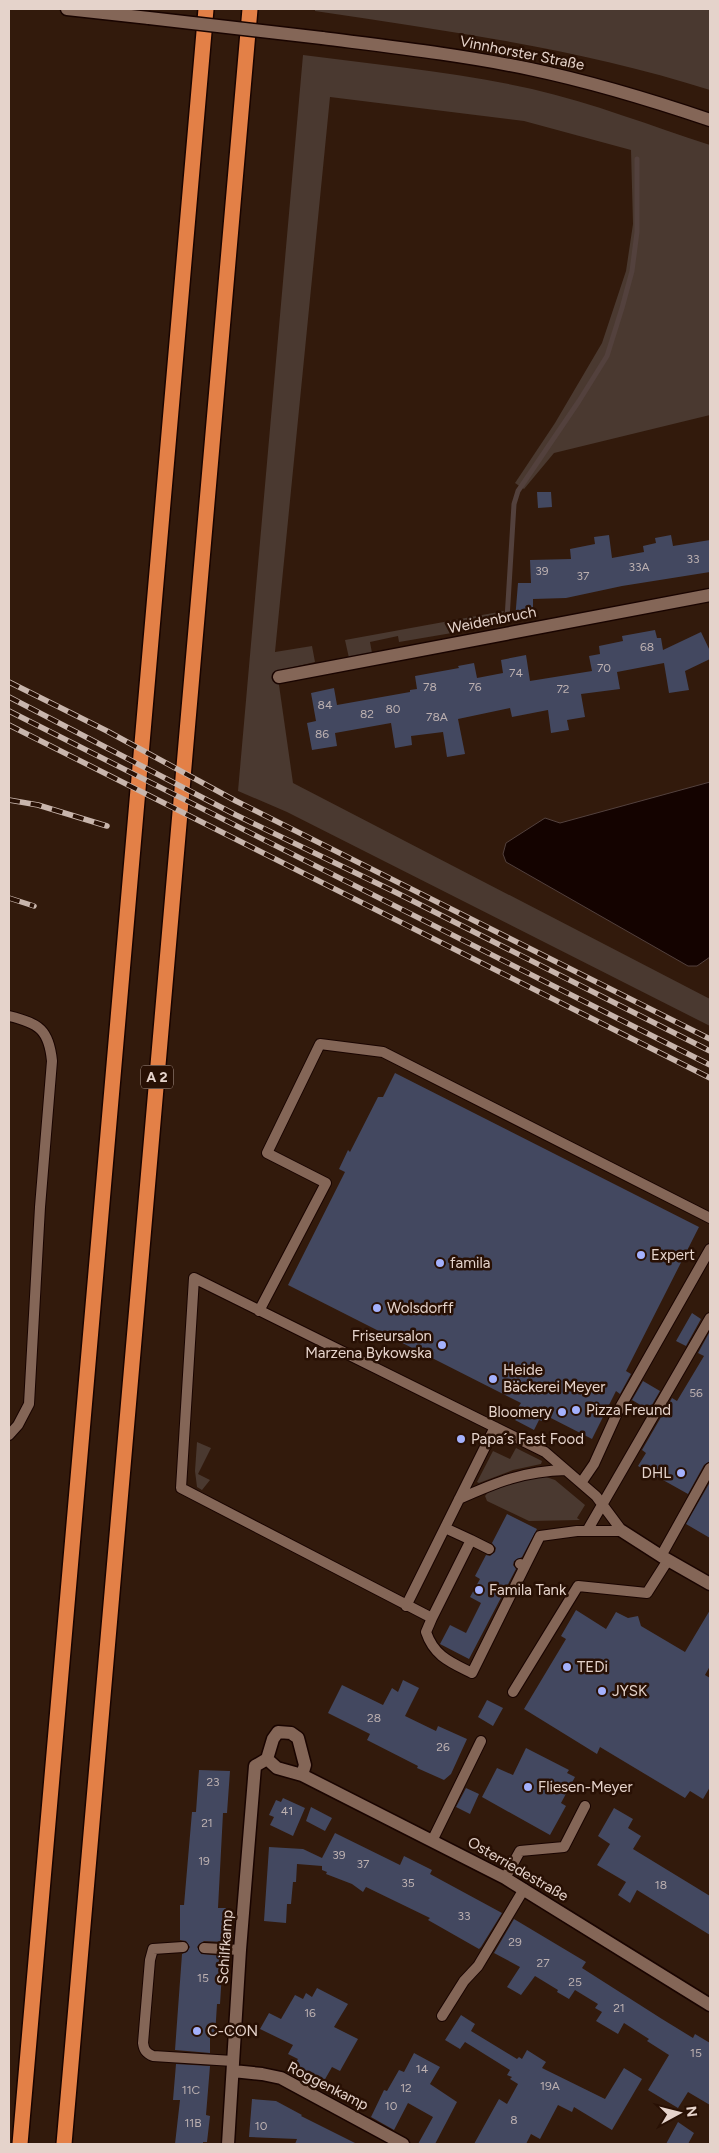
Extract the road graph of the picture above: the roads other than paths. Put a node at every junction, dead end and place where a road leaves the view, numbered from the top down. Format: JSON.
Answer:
{"nodes":[{"id":1,"x":67,"y":9,"type":"edge"},
{"id":2,"x":206,"y":9,"type":"edge"},
{"id":3,"x":250,"y":9,"type":"edge"},
{"id":4,"x":710,"y":120,"type":"edge"},
{"id":5,"x":710,"y":595,"type":"edge"},
{"id":6,"x":279,"y":677,"type":"dead end"},
{"id":7,"x":9,"y":1016,"type":"edge"},
{"id":8,"x":710,"y":1218,"type":"edge"},
{"id":9,"x":710,"y":1248,"type":"edge"},
{"id":10,"x":259,"y":1311,"type":"junction"},
{"id":11,"x":710,"y":1318,"type":"edge"},
{"id":12,"x":495,"y":1427,"type":"junction"},
{"id":13,"x":9,"y":1434,"type":"edge"},
{"id":14,"x":710,"y":1468,"type":"edge"},
{"id":15,"x":566,"y":1470,"type":"junction"},
{"id":16,"x":580,"y":1483,"type":"junction"},
{"id":17,"x":459,"y":1499,"type":"junction"},
{"id":18,"x":602,"y":1505,"type":"junction"},
{"id":19,"x":445,"y":1528,"type":"junction"},
{"id":20,"x":622,"y":1530,"type":"junction"},
{"id":21,"x":587,"y":1531,"type":"junction"},
{"id":22,"x":471,"y":1540,"type":"junction"},
{"id":23,"x":489,"y":1549,"type":"dead end"},
{"id":24,"x":665,"y":1558,"type":"junction"},
{"id":25,"x":710,"y":1584,"type":"edge"},
{"id":26,"x":406,"y":1606,"type":"junction"},
{"id":27,"x":432,"y":1618,"type":"junction"},
{"id":28,"x":514,"y":1692,"type":"dead end"},
{"id":29,"x":481,"y":1741,"type":"dead end"},
{"id":30,"x":268,"y":1759,"type":"junction"},
{"id":31,"x":302,"y":1775,"type":"junction"},
{"id":32,"x":585,"y":1806,"type":"dead end"},
{"id":33,"x":432,"y":1840,"type":"junction"},
{"id":34,"x":505,"y":1878,"type":"junction"},
{"id":35,"x":524,"y":1889,"type":"junction"},
{"id":36,"x":183,"y":1947,"type":"dead end"},
{"id":37,"x":204,"y":1948,"type":"dead end"},
{"id":38,"x":240,"y":1950,"type":"junction"},
{"id":39,"x":710,"y":2005,"type":"edge"},
{"id":40,"x":442,"y":2016,"type":"dead end"},
{"id":41,"x":233,"y":2066,"type":"junction"},
{"id":42,"x":20,"y":2144,"type":"edge"},
{"id":43,"x":64,"y":2144,"type":"edge"},
{"id":44,"x":228,"y":2144,"type":"edge"},
{"id":45,"x":403,"y":2144,"type":"edge"}],
"edges":[{"from":1,"to":4,"type":"street","name":"Vinnhorster Straße","bridge":true},
{"from":2,"to":42,"type":"highway"},
{"from":3,"to":43,"type":"highway","number":"A 2"},
{"from":5,"to":6,"type":"street","name":"Weidenbruch"},
{"from":7,"to":13,"type":"lane"},
{"from":8,"to":10,"type":"lane"},
{"from":9,"to":16,"type":"lane"},
{"from":10,"to":12,"type":"lane"},
{"from":10,"to":26,"type":"lane"},
{"from":11,"to":18,"type":"lane"},
{"from":12,"to":15,"type":"lane"},
{"from":12,"to":17,"type":"lane"},
{"from":14,"to":24,"type":"lane"},
{"from":15,"to":16,"type":"lane"},
{"from":15,"to":17,"type":"lane"},
{"from":16,"to":18,"type":"lane"},
{"from":17,"to":19,"type":"lane"},
{"from":18,"to":20,"type":"lane"},
{"from":18,"to":21,"type":"lane"},
{"from":19,"to":22,"type":"lane"},
{"from":19,"to":26,"type":"lane"},
{"from":20,"to":21,"type":"lane"},
{"from":20,"to":24,"type":"street"},
{"from":21,"to":27,"type":"lane"},
{"from":22,"to":23,"type":"lane"},
{"from":22,"to":27,"type":"lane"},
{"from":24,"to":25,"type":"street"},
{"from":24,"to":28,"type":"lane"},
{"from":26,"to":27,"type":"lane"},
{"from":29,"to":33,"type":"lane"},
{"from":30,"to":31,"type":"street","name":"Osterriedestraße"},
{"from":30,"to":31,"type":"street"},
{"from":30,"to":38,"type":"street","name":"Schilfkamp"},
{"from":31,"to":33,"type":"street","name":"Osterriedestraße"},
{"from":32,"to":34,"type":"lane"},
{"from":33,"to":34,"type":"street","name":"Osterriedestraße"},
{"from":34,"to":35,"type":"street","name":"Osterriedestraße"},
{"from":35,"to":39,"type":"street","name":"Osterriedestraße"},
{"from":35,"to":40,"type":"lane"},
{"from":36,"to":41,"type":"lane"},
{"from":37,"to":38,"type":"lane"},
{"from":38,"to":41,"type":"street","name":"Schilfkamp"},
{"from":41,"to":44,"type":"street","name":"Schilfkamp"},
{"from":41,"to":45,"type":"street","name":"Roggenkamp"}]}
